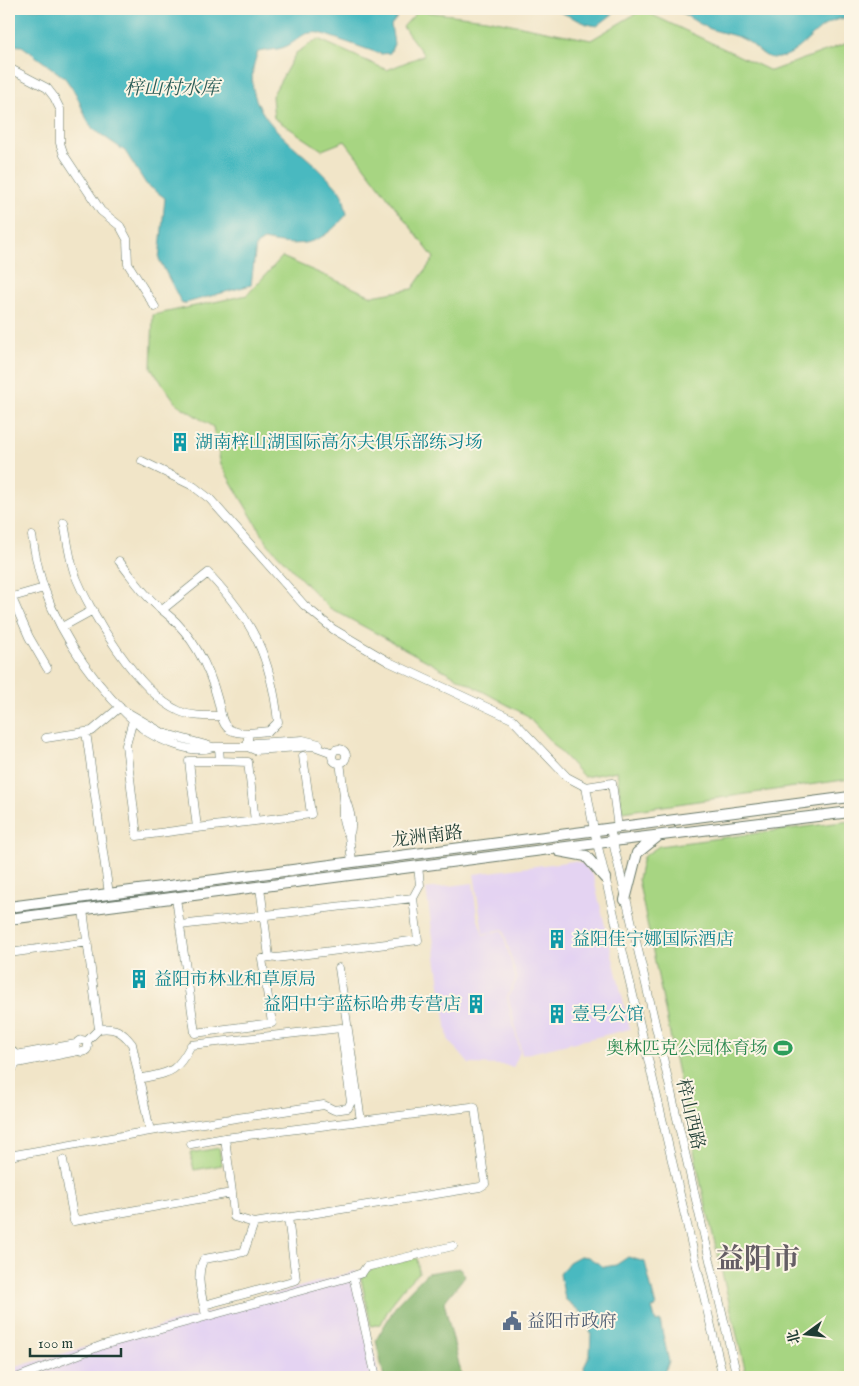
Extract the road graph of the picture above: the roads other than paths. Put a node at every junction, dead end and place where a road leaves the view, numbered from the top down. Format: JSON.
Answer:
{"nodes":[{"id":1,"x":9,"y":68,"type":"edge"},
{"id":2,"x":155,"y":307,"type":"dead end"},
{"id":3,"x":142,"y":461,"type":"dead end"},
{"id":4,"x":64,"y":523,"type":"dead end"},
{"id":5,"x":32,"y":536,"type":"dead end"},
{"id":6,"x":119,"y":561,"type":"dead end"},
{"id":7,"x":44,"y":588,"type":"junction"},
{"id":8,"x":10,"y":598,"type":"edge"},
{"id":9,"x":93,"y":610,"type":"junction"},
{"id":10,"x":162,"y":610,"type":"junction"},
{"id":11,"x":62,"y":627,"type":"junction"},
{"id":12,"x":47,"y":668,"type":"dead end"},
{"id":13,"x":123,"y":709,"type":"junction"},
{"id":14,"x":221,"y":716,"type":"junction"},
{"id":15,"x":133,"y":720,"type":"junction"},
{"id":16,"x":86,"y":732,"type":"junction"},
{"id":17,"x":248,"y":733,"type":"junction"},
{"id":18,"x":46,"y":738,"type":"dead end"},
{"id":19,"x":216,"y":747,"type":"junction"},
{"id":20,"x":248,"y":747,"type":"junction"},
{"id":21,"x":335,"y":752,"type":"junction"},
{"id":22,"x":303,"y":756,"type":"dead end"},
{"id":23,"x":220,"y":761,"type":"junction"},
{"id":24,"x":340,"y":763,"type":"junction"},
{"id":25,"x":586,"y":786,"type":"junction"},
{"id":26,"x":850,"y":797,"type":"edge"},
{"id":27,"x":850,"y":812,"type":"edge"},
{"id":28,"x":256,"y":821,"type":"junction"},
{"id":29,"x":197,"y":828,"type":"junction"},
{"id":30,"x":614,"y":828,"type":"junction"},
{"id":31,"x":594,"y":830,"type":"junction"},
{"id":32,"x":662,"y":835,"type":"junction"},
{"id":33,"x":612,"y":841,"type":"junction"},
{"id":34,"x":597,"y":843,"type":"junction"},
{"id":35,"x":541,"y":850,"type":"junction"},
{"id":36,"x":352,"y":862,"type":"junction"},
{"id":37,"x":418,"y":866,"type":"junction"},
{"id":38,"x":605,"y":878,"type":"junction"},
{"id":39,"x":260,"y":887,"type":"junction"},
{"id":40,"x":109,"y":894,"type":"junction"},
{"id":41,"x":176,"y":898,"type":"junction"},
{"id":42,"x":413,"y":898,"type":"junction"},
{"id":43,"x":626,"y":900,"type":"junction"},
{"id":44,"x":9,"y":907,"type":"edge"},
{"id":45,"x":83,"y":910,"type":"junction"},
{"id":46,"x":264,"y":916,"type":"junction"},
{"id":47,"x":9,"y":920,"type":"edge"},
{"id":48,"x":180,"y":925,"type":"junction"},
{"id":49,"x":88,"y":942,"type":"junction"},
{"id":50,"x":9,"y":953,"type":"edge"},
{"id":51,"x":269,"y":956,"type":"junction"},
{"id":52,"x":339,"y":968,"type":"dead end"},
{"id":53,"x":99,"y":1028,"type":"junction"},
{"id":54,"x":9,"y":1048,"type":"edge"},
{"id":55,"x":16,"y":1059,"type":"junction"},
{"id":56,"x":9,"y":1071,"type":"edge"},
{"id":57,"x":139,"y":1079,"type":"junction"},
{"id":58,"x":361,"y":1120,"type":"junction"},
{"id":59,"x":150,"y":1131,"type":"junction"},
{"id":60,"x":225,"y":1138,"type":"junction"},
{"id":61,"x":190,"y":1144,"type":"dead end"},
{"id":62,"x":9,"y":1156,"type":"edge"},
{"id":63,"x":63,"y":1160,"type":"dead end"},
{"id":64,"x":232,"y":1194,"type":"junction"},
{"id":65,"x":288,"y":1217,"type":"junction"},
{"id":66,"x":254,"y":1223,"type":"junction"},
{"id":67,"x":453,"y":1246,"type":"dead end"},
{"id":68,"x":353,"y":1276,"type":"junction"},
{"id":69,"x":204,"y":1305,"type":"junction"},
{"id":70,"x":206,"y":1316,"type":"junction"},
{"id":71,"x":19,"y":1377,"type":"edge"},
{"id":72,"x":376,"y":1377,"type":"edge"},
{"id":73,"x":723,"y":1377,"type":"edge"},
{"id":74,"x":737,"y":1377,"type":"edge"}],
"edges":[{"from":1,"to":2,"type":"street"},
{"from":3,"to":25,"type":"street"},
{"from":4,"to":9,"type":"street"},
{"from":5,"to":7,"type":"street"},
{"from":6,"to":10,"type":"street"},
{"from":7,"to":8,"type":"street"},
{"from":7,"to":11,"type":"street"},
{"from":8,"to":12,"type":"street"},
{"from":9,"to":11,"type":"street"},
{"from":9,"to":14,"type":"street"},
{"from":10,"to":14,"type":"street"},
{"from":10,"to":17,"type":"street"},
{"from":11,"to":13,"type":"street"},
{"from":13,"to":15,"type":"street"},
{"from":13,"to":16,"type":"street"},
{"from":13,"to":19,"type":"street"},
{"from":14,"to":17,"type":"street"},
{"from":15,"to":19,"type":"street"},
{"from":15,"to":29,"type":"street"},
{"from":16,"to":18,"type":"street"},
{"from":16,"to":40,"type":"street"},
{"from":17,"to":20,"type":"street"},
{"from":19,"to":20,"type":"street"},
{"from":19,"to":23,"type":"street"},
{"from":20,"to":21,"type":"street"},
{"from":21,"to":24,"type":"street"},
{"from":21,"to":24,"type":"street"},
{"from":22,"to":28,"type":"street"},
{"from":23,"to":28,"type":"street"},
{"from":23,"to":29,"type":"street"},
{"from":24,"to":36,"type":"street"},
{"from":25,"to":30,"type":"street","name":"梓山西路"},
{"from":25,"to":31,"type":"street","name":"梓山西路"},
{"from":26,"to":30,"type":"main road","name":"龙洲南路"},
{"from":27,"to":32,"type":"main road","name":"龙洲南路"},
{"from":28,"to":29,"type":"street"},
{"from":30,"to":31,"type":"main road","name":"龙洲南路"},
{"from":30,"to":33,"type":"street","name":"梓山西路"},
{"from":31,"to":34,"type":"street","name":"梓山西路"},
{"from":31,"to":36,"type":"main road","name":"龙洲南路"},
{"from":32,"to":33,"type":"main road","name":"龙洲南路"},
{"from":32,"to":43,"type":"main road"},
{"from":33,"to":34,"type":"main road","name":"龙洲南路"},
{"from":33,"to":43,"type":"street","name":"梓山西路"},
{"from":34,"to":35,"type":"main road","name":"龙洲南路"},
{"from":34,"to":38,"type":"street","name":"梓山西路"},
{"from":35,"to":37,"type":"main road","name":"龙洲南路"},
{"from":35,"to":38,"type":"main road"},
{"from":36,"to":40,"type":"main road","name":"龙洲南路"},
{"from":37,"to":39,"type":"main road","name":"龙洲南路"},
{"from":37,"to":42,"type":"street"},
{"from":38,"to":73,"type":"street","name":"梓山西路"},
{"from":39,"to":41,"type":"main road","name":"龙洲南路"},
{"from":39,"to":46,"type":"street"},
{"from":40,"to":44,"type":"main road","name":"龙洲南路"},
{"from":41,"to":45,"type":"main road","name":"龙洲南路"},
{"from":41,"to":48,"type":"street"},
{"from":42,"to":46,"type":"street"},
{"from":42,"to":51,"type":"street"},
{"from":43,"to":74,"type":"street","name":"梓山西路"},
{"from":45,"to":47,"type":"main road","name":"龙洲南路"},
{"from":45,"to":49,"type":"street"},
{"from":46,"to":48,"type":"street"},
{"from":46,"to":51,"type":"street"},
{"from":48,"to":51,"type":"street"},
{"from":49,"to":50,"type":"street"},
{"from":49,"to":53,"type":"street"},
{"from":52,"to":58,"type":"street"},
{"from":53,"to":55,"type":"street"},
{"from":53,"to":57,"type":"street"},
{"from":54,"to":55,"type":"street"},
{"from":55,"to":56,"type":"street"},
{"from":57,"to":59,"type":"street"},
{"from":57,"to":59,"type":"street"},
{"from":58,"to":60,"type":"street"},
{"from":58,"to":65,"type":"street"},
{"from":59,"to":62,"type":"street"},
{"from":60,"to":61,"type":"street"},
{"from":60,"to":64,"type":"street"},
{"from":63,"to":64,"type":"street"},
{"from":64,"to":66,"type":"street"},
{"from":65,"to":66,"type":"street"},
{"from":65,"to":69,"type":"street"},
{"from":66,"to":69,"type":"street"},
{"from":67,"to":68,"type":"street"},
{"from":68,"to":70,"type":"street"},
{"from":68,"to":72,"type":"street"},
{"from":69,"to":70,"type":"street"},
{"from":70,"to":71,"type":"street"}]}
